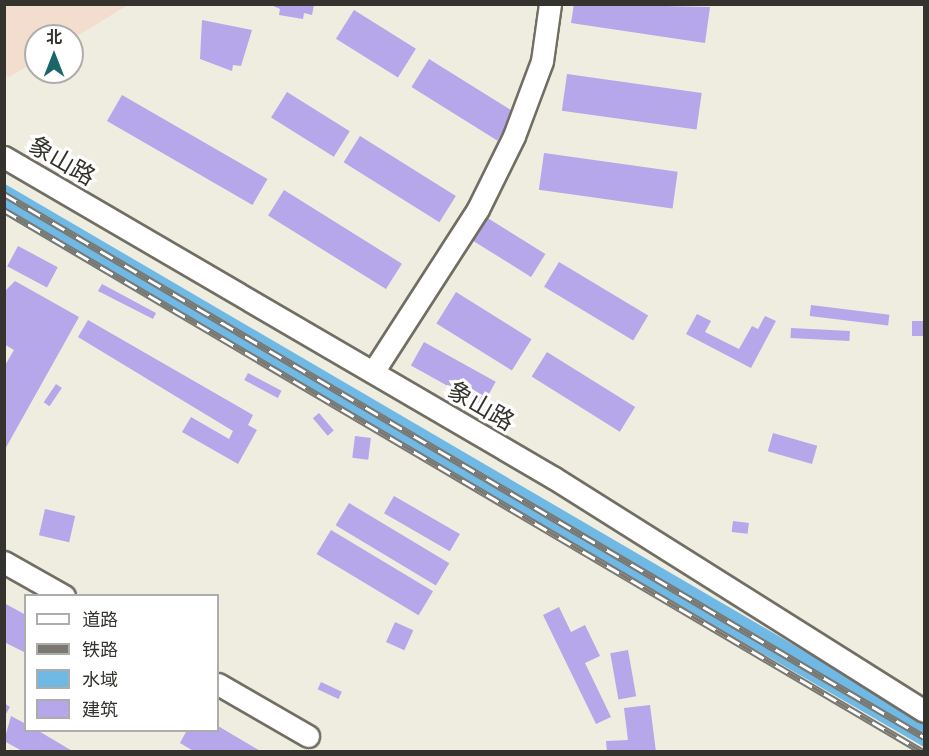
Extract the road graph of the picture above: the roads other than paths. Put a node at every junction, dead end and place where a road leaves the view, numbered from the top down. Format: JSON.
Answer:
{"nodes":[{"id":1,"x":550,"y":4,"type":"edge"},
{"id":2,"x":4,"y":157,"type":"edge"},
{"id":3,"x":373,"y":372,"type":"junction"},
{"id":4,"x":4,"y":562,"type":"edge"},
{"id":5,"x":60,"y":594,"type":"edge"},
{"id":6,"x":219,"y":685,"type":"edge"},
{"id":7,"x":924,"y":711,"type":"edge"},
{"id":8,"x":308,"y":736,"type":"dead end"}],
"edges":[{"from":1,"to":3,"type":"street"},
{"from":2,"to":3,"type":"street","name":"象山路"},
{"from":3,"to":7,"type":"street","name":"象山路"},
{"from":4,"to":5,"type":"street"},
{"from":6,"to":8,"type":"street"}]}
